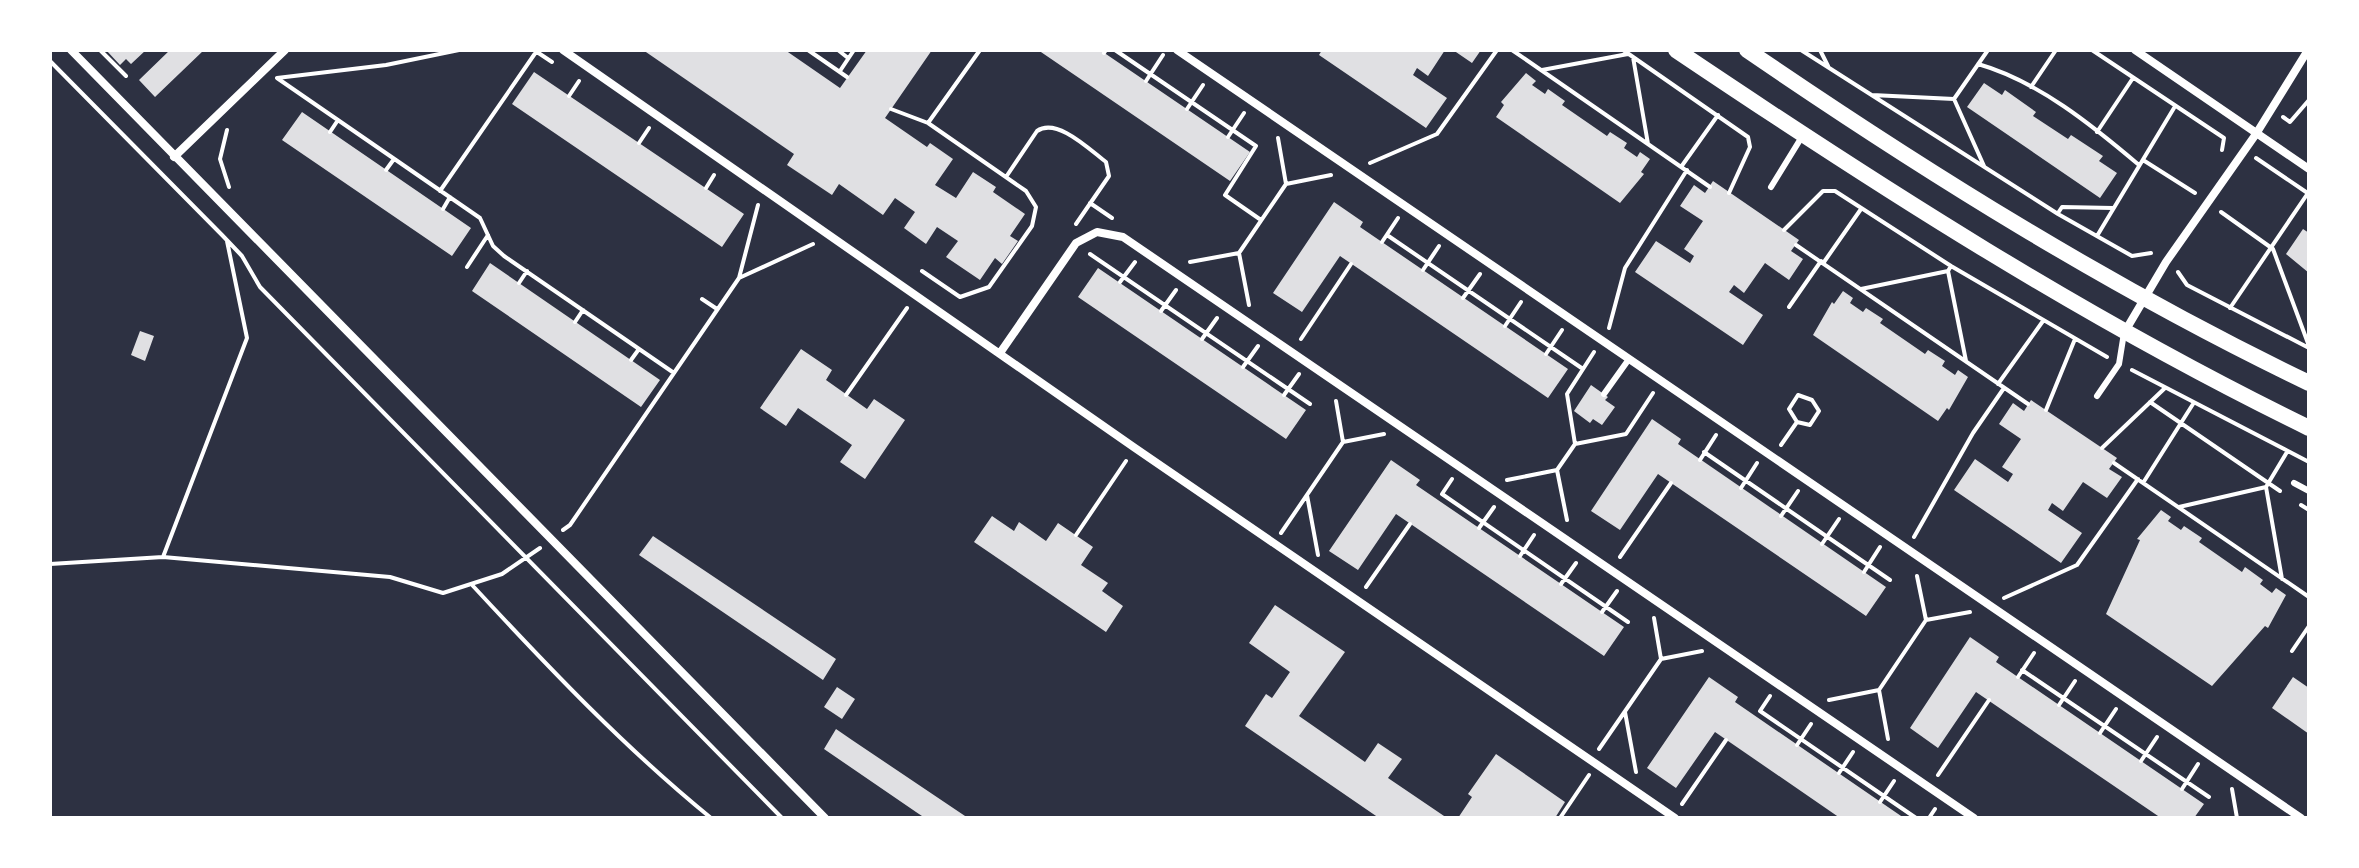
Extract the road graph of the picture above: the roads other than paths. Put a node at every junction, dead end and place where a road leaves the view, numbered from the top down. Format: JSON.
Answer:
{"nodes":[{"id":1,"x":71,"y":50,"type":"edge"},
{"id":2,"x":285,"y":50,"type":"edge"},
{"id":3,"x":563,"y":50,"type":"edge"},
{"id":4,"x":1177,"y":50,"type":"edge"},
{"id":5,"x":1676,"y":50,"type":"edge"},
{"id":6,"x":1747,"y":50,"type":"edge"},
{"id":7,"x":2135,"y":50,"type":"edge"},
{"id":8,"x":2155,"y":50,"type":"edge"},
{"id":9,"x":2308,"y":50,"type":"edge"},
{"id":10,"x":2149,"y":59,"type":"junction"},
{"id":11,"x":2256,"y":134,"type":"junction"},
{"id":12,"x":1803,"y":135,"type":"junction"},
{"id":13,"x":174,"y":157,"type":"junction"},
{"id":14,"x":2309,"y":169,"type":"edge"},
{"id":15,"x":1771,"y":187,"type":"dead end"},
{"id":16,"x":2145,"y":297,"type":"junction"},
{"id":17,"x":2124,"y":333,"type":"junction"},
{"id":18,"x":1000,"y":353,"type":"junction"},
{"id":19,"x":1629,"y":359,"type":"junction"},
{"id":20,"x":2309,"y":383,"type":"edge"},
{"id":21,"x":1604,"y":394,"type":"dead end"},
{"id":22,"x":2097,"y":396,"type":"dead end"},
{"id":23,"x":2309,"y":428,"type":"edge"},
{"id":24,"x":2294,"y":483,"type":"dead end"},
{"id":25,"x":2309,"y":491,"type":"edge"},
{"id":26,"x":825,"y":818,"type":"edge"},
{"id":27,"x":1675,"y":818,"type":"edge"},
{"id":28,"x":1974,"y":818,"type":"edge"},
{"id":29,"x":2301,"y":818,"type":"edge"}],
"edges":[{"from":1,"to":13,"type":"street"},
{"from":2,"to":13,"type":"street"},
{"from":3,"to":18,"type":"street"},
{"from":4,"to":19,"type":"street"},
{"from":5,"to":12,"type":"main road"},
{"from":6,"to":16,"type":"main road"},
{"from":7,"to":10,"type":"street"},
{"from":8,"to":10,"type":"lane"},
{"from":9,"to":11,"type":"street"},
{"from":10,"to":11,"type":"street"},
{"from":11,"to":14,"type":"street"},
{"from":11,"to":16,"type":"street"},
{"from":12,"to":15,"type":"lane"},
{"from":12,"to":17,"type":"main road"},
{"from":13,"to":26,"type":"street"},
{"from":16,"to":17,"type":"street"},
{"from":16,"to":20,"type":"main road"},
{"from":17,"to":22,"type":"lane"},
{"from":17,"to":23,"type":"main road"},
{"from":18,"to":27,"type":"street"},
{"from":18,"to":28,"type":"street"},
{"from":19,"to":21,"type":"lane"},
{"from":19,"to":29,"type":"street"},
{"from":24,"to":25,"type":"lane"}]}
